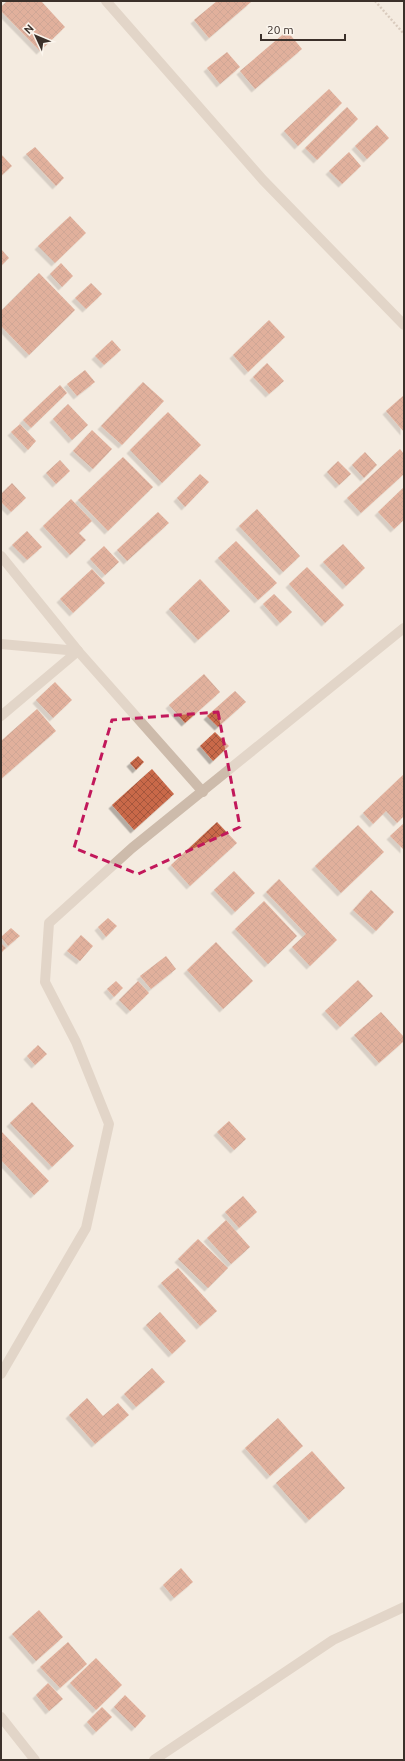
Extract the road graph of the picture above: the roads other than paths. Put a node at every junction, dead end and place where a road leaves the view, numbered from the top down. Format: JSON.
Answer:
{"nodes":[{"id":1,"x":106,"y":1,"type":"edge"},
{"id":2,"x":404,"y":325,"type":"edge"},
{"id":3,"x":1,"y":556,"type":"edge"},
{"id":4,"x":404,"y":628,"type":"edge"},
{"id":5,"x":1,"y":644,"type":"edge"},
{"id":6,"x":78,"y":651,"type":"junction"},
{"id":7,"x":1,"y":716,"type":"edge"},
{"id":8,"x":203,"y":792,"type":"junction"},
{"id":9,"x":1,"y":1374,"type":"edge"},
{"id":10,"x":404,"y":1607,"type":"edge"},
{"id":11,"x":1,"y":1717,"type":"edge"},
{"id":12,"x":35,"y":1760,"type":"edge"},
{"id":13,"x":154,"y":1760,"type":"edge"}],
"edges":[{"from":1,"to":2,"type":"street"},
{"from":3,"to":6,"type":"street"},
{"from":4,"to":8,"type":"street"},
{"from":5,"to":6,"type":"street"},
{"from":6,"to":7,"type":"street"},
{"from":6,"to":8,"type":"street"},
{"from":8,"to":9,"type":"street"},
{"from":10,"to":13,"type":"street"},
{"from":11,"to":12,"type":"street"}]}
